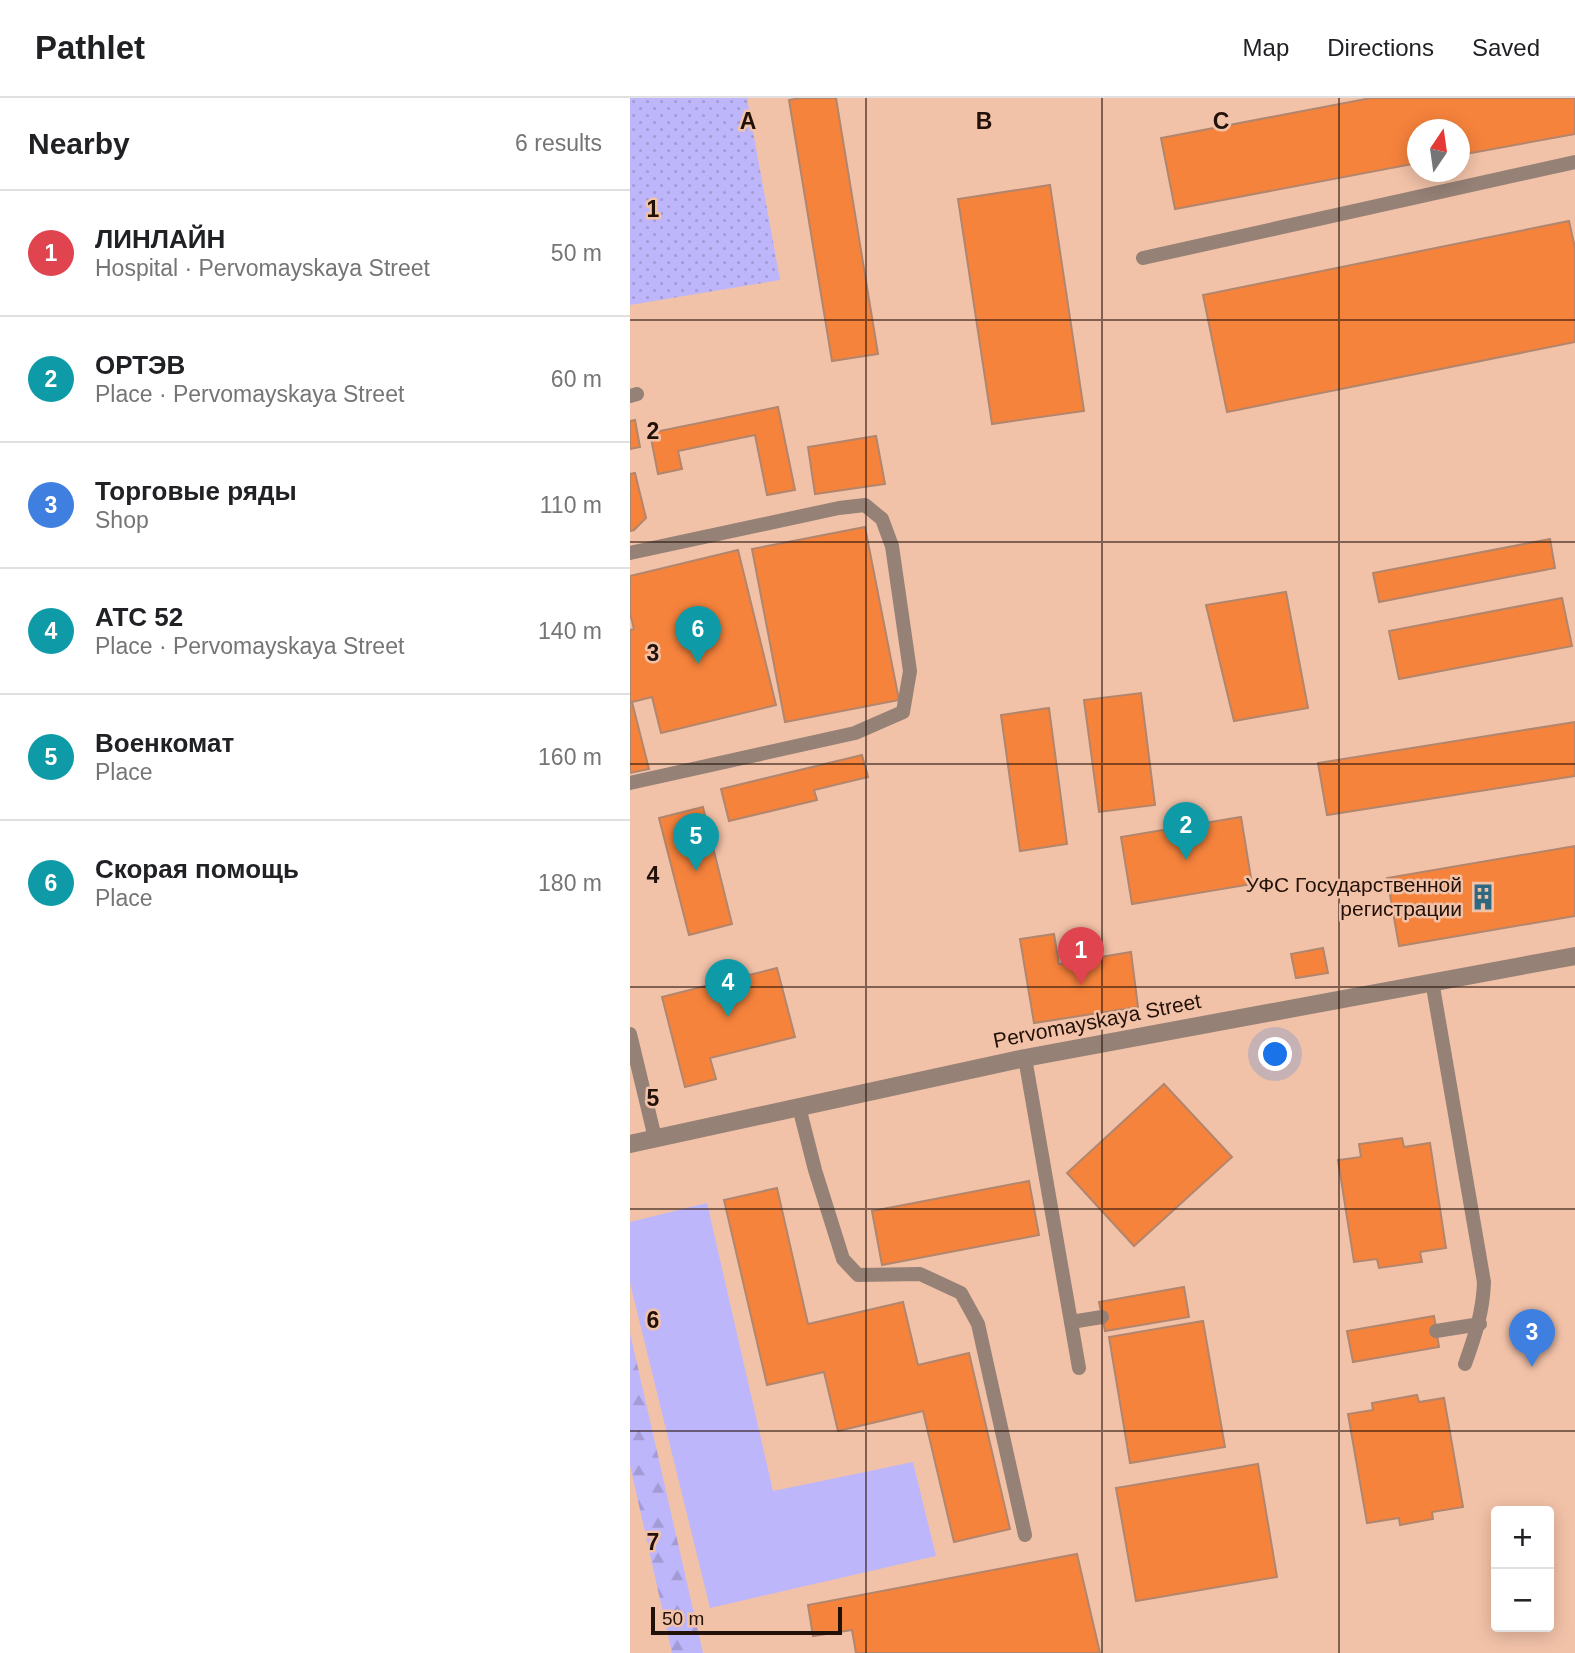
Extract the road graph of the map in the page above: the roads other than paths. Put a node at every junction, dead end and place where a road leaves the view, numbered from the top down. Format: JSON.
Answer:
{"nodes":[{"id":1,"x":1575,"y":162,"type":"edge"},
{"id":2,"x":1143,"y":258,"type":"dead end"},
{"id":3,"x":630,"y":553,"type":"edge"},
{"id":4,"x":630,"y":783,"type":"edge"},
{"id":5,"x":1575,"y":956,"type":"edge"},
{"id":6,"x":1432,"y":981,"type":"junction"},
{"id":7,"x":630,"y":1034,"type":"edge"},
{"id":8,"x":1025,"y":1058,"type":"junction"},
{"id":9,"x":799,"y":1107,"type":"junction"},
{"id":10,"x":655,"y":1138,"type":"junction"},
{"id":11,"x":630,"y":1144,"type":"edge"},
{"id":12,"x":1102,"y":1317,"type":"dead end"},
{"id":13,"x":1071,"y":1322,"type":"junction"},
{"id":14,"x":1480,"y":1324,"type":"junction"},
{"id":15,"x":1436,"y":1331,"type":"dead end"},
{"id":16,"x":1465,"y":1364,"type":"dead end"},
{"id":17,"x":1079,"y":1368,"type":"dead end"},
{"id":18,"x":1025,"y":1535,"type":"dead end"}],
"edges":[{"from":1,"to":2,"type":"lane"},
{"from":3,"to":4,"type":"lane"},
{"from":5,"to":6,"type":"street","name":"Pervomayskaya Street"},
{"from":6,"to":8,"type":"street","name":"Pervomayskaya Street"},
{"from":6,"to":14,"type":"lane"},
{"from":7,"to":10,"type":"lane"},
{"from":8,"to":9,"type":"street","name":"Pervomayskaya Street"},
{"from":8,"to":13,"type":"lane"},
{"from":9,"to":10,"type":"street","name":"Pervomayskaya Street"},
{"from":9,"to":18,"type":"lane"},
{"from":10,"to":11,"type":"street","name":"Pervomayskaya Street"},
{"from":12,"to":13,"type":"lane"},
{"from":13,"to":17,"type":"lane"},
{"from":14,"to":15,"type":"lane"},
{"from":14,"to":16,"type":"lane"}]}
